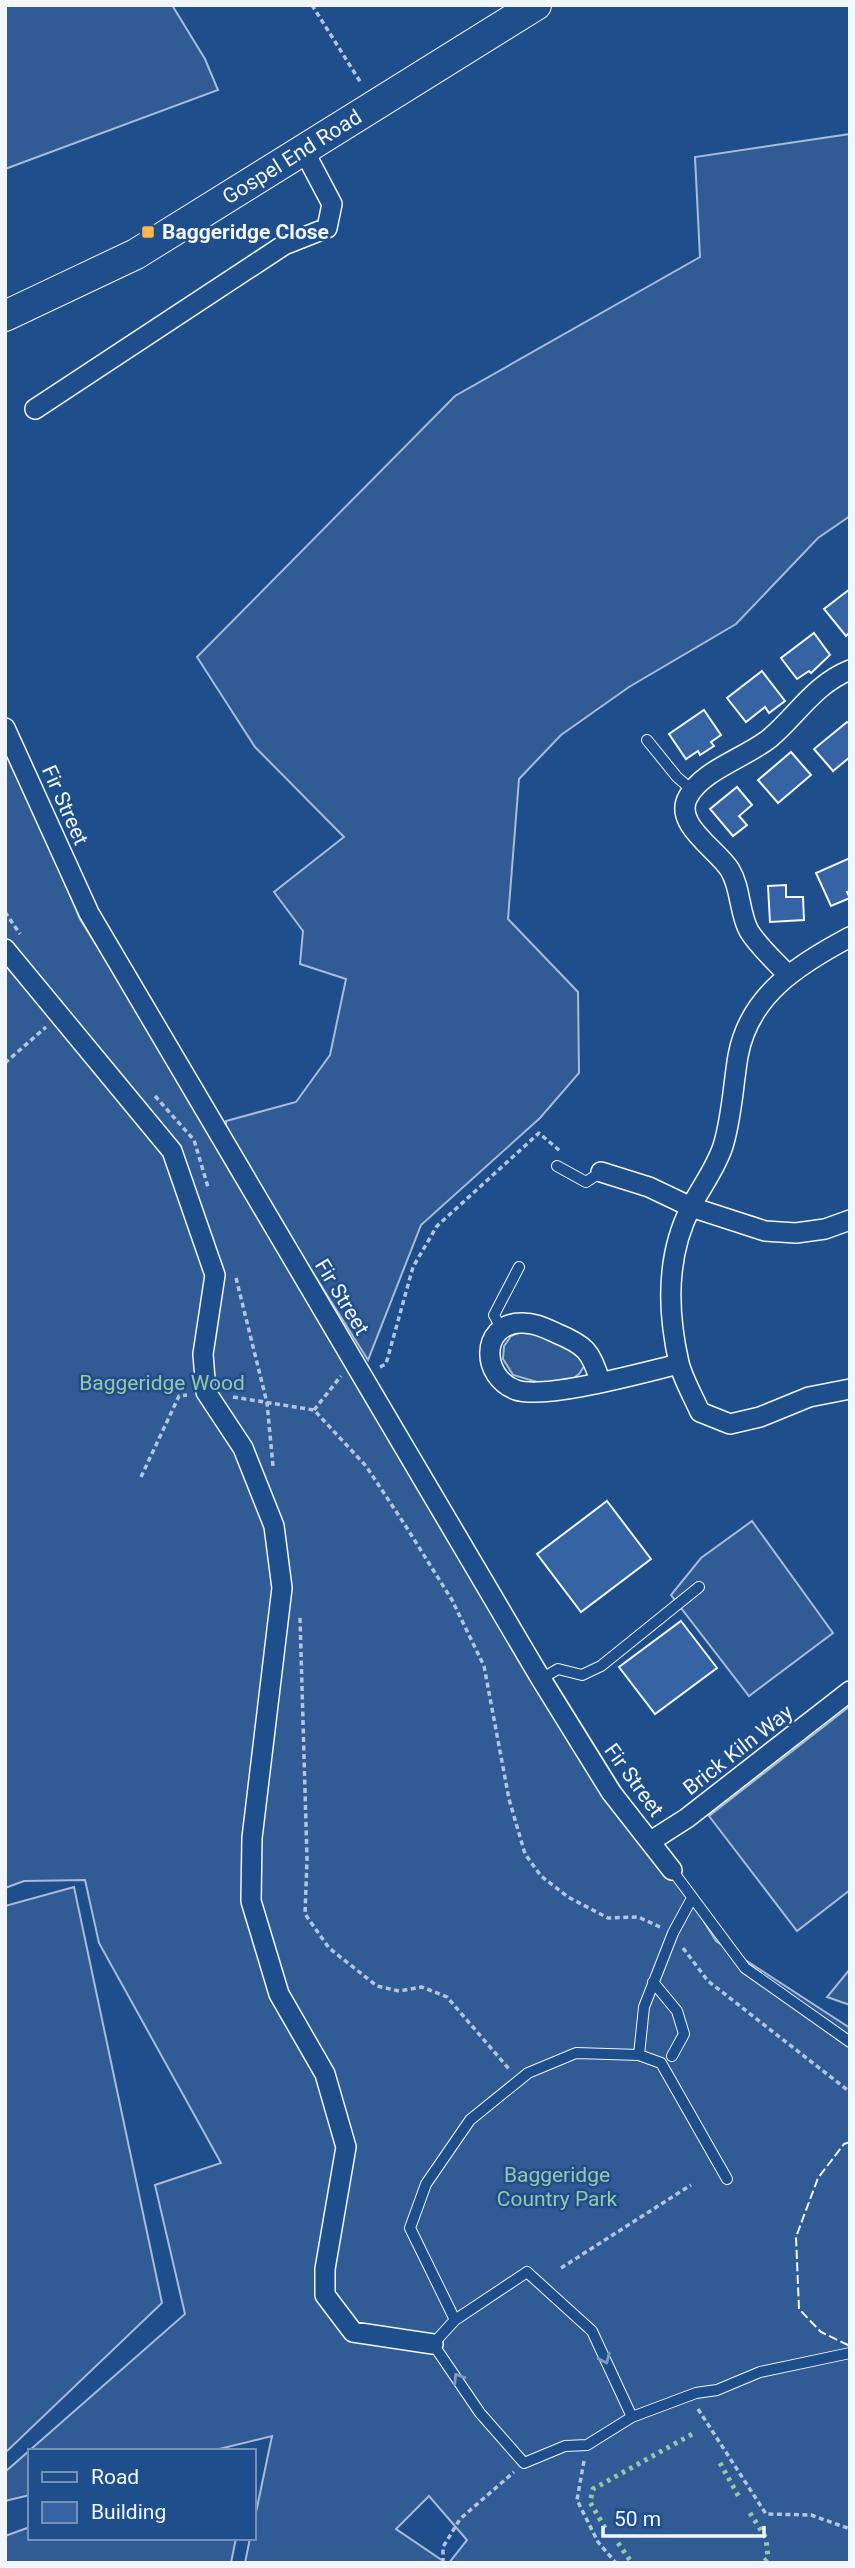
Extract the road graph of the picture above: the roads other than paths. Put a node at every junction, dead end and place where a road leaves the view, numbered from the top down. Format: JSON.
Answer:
{"nodes":[{"id":1,"x":536,"y":5,"type":"edge"},
{"id":2,"x":303,"y":149,"type":"junction"},
{"id":3,"x":5,"y":316,"type":"edge"},
{"id":4,"x":35,"y":409,"type":"dead end"},
{"id":5,"x":850,"y":670,"type":"edge"},
{"id":6,"x":5,"y":728,"type":"edge"},
{"id":7,"x":647,"y":740,"type":"dead end"},
{"id":8,"x":693,"y":791,"type":"junction"},
{"id":9,"x":850,"y":937,"type":"edge"},
{"id":10,"x":5,"y":949,"type":"edge"},
{"id":11,"x":788,"y":975,"type":"junction"},
{"id":12,"x":557,"y":1166,"type":"dead end"},
{"id":13,"x":601,"y":1172,"type":"joint"},
{"id":14,"x":691,"y":1207,"type":"junction"},
{"id":15,"x":850,"y":1220,"type":"edge"},
{"id":16,"x":519,"y":1267,"type":"dead end"},
{"id":17,"x":502,"y":1330,"type":"junction"},
{"id":18,"x":679,"y":1364,"type":"junction"},
{"id":19,"x":600,"y":1381,"type":"junction"},
{"id":20,"x":850,"y":1389,"type":"edge"},
{"id":21,"x":699,"y":1587,"type":"dead end"},
{"id":22,"x":541,"y":1679,"type":"junction"},
{"id":23,"x":850,"y":1691,"type":"edge"},
{"id":24,"x":651,"y":1841,"type":"junction"},
{"id":25,"x":672,"y":1870,"type":"joint"},
{"id":26,"x":692,"y":1898,"type":"junction"},
{"id":27,"x":653,"y":1982,"type":"junction"},
{"id":28,"x":850,"y":2042,"type":"edge"},
{"id":29,"x":639,"y":2055,"type":"junction"},
{"id":30,"x":672,"y":2056,"type":"dead end"},
{"id":31,"x":727,"y":2179,"type":"dead end"},
{"id":32,"x":455,"y":2319,"type":"junction"},
{"id":33,"x":433,"y":2344,"type":"junction"},
{"id":34,"x":850,"y":2353,"type":"edge"},
{"id":35,"x":632,"y":2417,"type":"junction"}],
"edges":[{"from":1,"to":2,"type":"main road","name":"Gospel End Road"},
{"from":2,"to":3,"type":"main road","name":"Gospel End Road"},
{"from":2,"to":4,"type":"street"},
{"from":5,"to":8,"type":"street"},
{"from":6,"to":22,"type":"street","name":"Fir Street"},
{"from":7,"to":8,"type":"lane"},
{"from":8,"to":11,"type":"street"},
{"from":9,"to":11,"type":"street"},
{"from":10,"to":33,"type":"street"},
{"from":11,"to":14,"type":"street"},
{"from":12,"to":13,"type":"lane"},
{"from":13,"to":14,"type":"street"},
{"from":14,"to":15,"type":"street"},
{"from":14,"to":18,"type":"street"},
{"from":16,"to":17,"type":"lane"},
{"from":17,"to":19,"type":"street"},
{"from":17,"to":19,"type":"street"},
{"from":18,"to":19,"type":"street"},
{"from":18,"to":20,"type":"street"},
{"from":21,"to":22,"type":"lane"},
{"from":22,"to":24,"type":"street","name":"Fir Street"},
{"from":23,"to":24,"type":"street","name":"Brick Kiln Way"},
{"from":24,"to":25,"type":"street","name":"Fir Street"},
{"from":25,"to":26,"type":"lane"},
{"from":26,"to":27,"type":"lane"},
{"from":26,"to":28,"type":"lane"},
{"from":27,"to":29,"type":"lane"},
{"from":27,"to":30,"type":"lane"},
{"from":29,"to":31,"type":"lane"},
{"from":29,"to":32,"type":"lane"},
{"from":32,"to":33,"type":"lane"},
{"from":32,"to":35,"type":"lane","one_way":true},
{"from":35,"to":33,"type":"lane","one_way":true},
{"from":34,"to":35,"type":"lane"}]}
